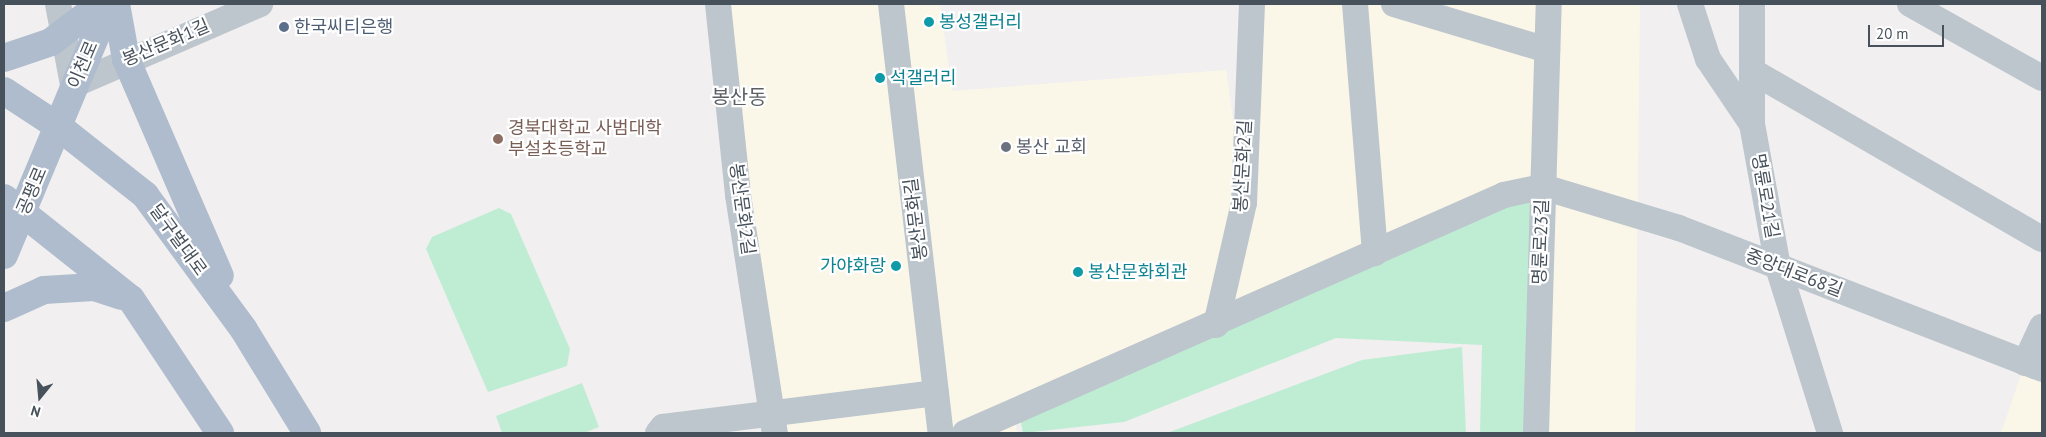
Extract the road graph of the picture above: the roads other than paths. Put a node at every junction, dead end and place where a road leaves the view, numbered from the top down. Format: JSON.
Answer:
{"nodes":[{"id":1,"x":58,"y":4,"type":"edge"},
{"id":2,"x":102,"y":4,"type":"edge"},
{"id":3,"x":110,"y":4,"type":"edge"},
{"id":4,"x":116,"y":4,"type":"edge"},
{"id":5,"x":260,"y":4,"type":"edge"},
{"id":6,"x":718,"y":4,"type":"edge"},
{"id":7,"x":891,"y":4,"type":"edge"},
{"id":8,"x":1252,"y":4,"type":"edge"},
{"id":9,"x":1355,"y":4,"type":"edge"},
{"id":10,"x":1394,"y":4,"type":"edge"},
{"id":11,"x":1549,"y":4,"type":"edge"},
{"id":12,"x":1690,"y":4,"type":"edge"},
{"id":13,"x":1752,"y":4,"type":"edge"},
{"id":14,"x":1910,"y":4,"type":"edge"},
{"id":15,"x":64,"y":34,"type":"junction"},
{"id":16,"x":1547,"y":50,"type":"junction"},
{"id":17,"x":4,"y":58,"type":"edge"},
{"id":18,"x":126,"y":59,"type":"junction"},
{"id":19,"x":1752,"y":71,"type":"junction"},
{"id":20,"x":2042,"y":78,"type":"edge"},
{"id":21,"x":73,"y":85,"type":"junction"},
{"id":22,"x":4,"y":91,"type":"edge"},
{"id":23,"x":1752,"y":124,"type":"junction"},
{"id":24,"x":59,"y":127,"type":"junction"},
{"id":25,"x":1543,"y":187,"type":"junction"},
{"id":26,"x":13,"y":205,"type":"edge"},
{"id":27,"x":2042,"y":238,"type":"edge"},
{"id":28,"x":1374,"y":253,"type":"junction"},
{"id":29,"x":4,"y":254,"type":"edge"},
{"id":30,"x":1778,"y":267,"type":"junction"},
{"id":31,"x":131,"y":299,"type":"junction"},
{"id":32,"x":4,"y":308,"type":"edge"},
{"id":33,"x":1216,"y":325,"type":"junction"},
{"id":34,"x":2042,"y":327,"type":"edge"},
{"id":35,"x":244,"y":330,"type":"junction"},
{"id":36,"x":2033,"y":366,"type":"edge"},
{"id":37,"x":936,"y":393,"type":"junction"},
{"id":38,"x":774,"y":424,"type":"edge"},
{"id":39,"x":220,"y":433,"type":"edge"},
{"id":40,"x":307,"y":433,"type":"edge"},
{"id":41,"x":658,"y":433,"type":"edge"},
{"id":42,"x":941,"y":433,"type":"edge"},
{"id":43,"x":965,"y":433,"type":"edge"},
{"id":44,"x":1536,"y":433,"type":"edge"},
{"id":45,"x":1830,"y":433,"type":"edge"}],
"edges":[{"from":1,"to":15,"type":"street"},
{"from":2,"to":15,"type":"main road"},
{"from":3,"to":21,"type":"main road","name":"이천로"},
{"from":4,"to":18,"type":"main road"},
{"from":5,"to":18,"type":"street","name":"봉산문화1길"},
{"from":6,"to":38,"type":"street","name":"봉산문화2길"},
{"from":7,"to":37,"type":"street","name":"봉산문화길"},
{"from":8,"to":33,"type":"street","name":"봉산문화2길"},
{"from":9,"to":28,"type":"street"},
{"from":10,"to":16,"type":"street"},
{"from":11,"to":16,"type":"street","name":"명륜로23길"},
{"from":12,"to":23,"type":"street"},
{"from":13,"to":19,"type":"street","name":"명륜로21길"},
{"from":14,"to":20,"type":"street"},
{"from":15,"to":17,"type":"main road"},
{"from":15,"to":21,"type":"street"},
{"from":16,"to":25,"type":"street","name":"명륜로23길"},
{"from":18,"to":21,"type":"street","name":"봉산문화1길"},
{"from":18,"to":35,"type":"main road"},
{"from":19,"to":23,"type":"street","name":"명륜로21길"},
{"from":19,"to":27,"type":"street"},
{"from":21,"to":24,"type":"main road","name":"이천로"},
{"from":22,"to":24,"type":"main road","name":"달구벌대로"},
{"from":23,"to":30,"type":"street","name":"명륜로21길"},
{"from":24,"to":26,"type":"main road","name":"공평로"},
{"from":24,"to":35,"type":"main road","name":"달구벌대로"},
{"from":25,"to":28,"type":"street"},
{"from":25,"to":30,"type":"street","name":"중앙대로68길"},
{"from":25,"to":44,"type":"street","name":"명륜로23길"},
{"from":26,"to":29,"type":"main road","name":"공평로"},
{"from":26,"to":31,"type":"main road"},
{"from":28,"to":33,"type":"street"},
{"from":30,"to":36,"type":"street","name":"중앙대로68길"},
{"from":30,"to":45,"type":"street","name":"명륜로21길"},
{"from":31,"to":32,"type":"main road"},
{"from":31,"to":39,"type":"main road"},
{"from":33,"to":43,"type":"street"},
{"from":34,"to":36,"type":"street"},
{"from":35,"to":40,"type":"main road","name":"달구벌대로"},
{"from":37,"to":38,"type":"street"},
{"from":37,"to":42,"type":"street","name":"봉산문화길"},
{"from":38,"to":41,"type":"street"}]}
